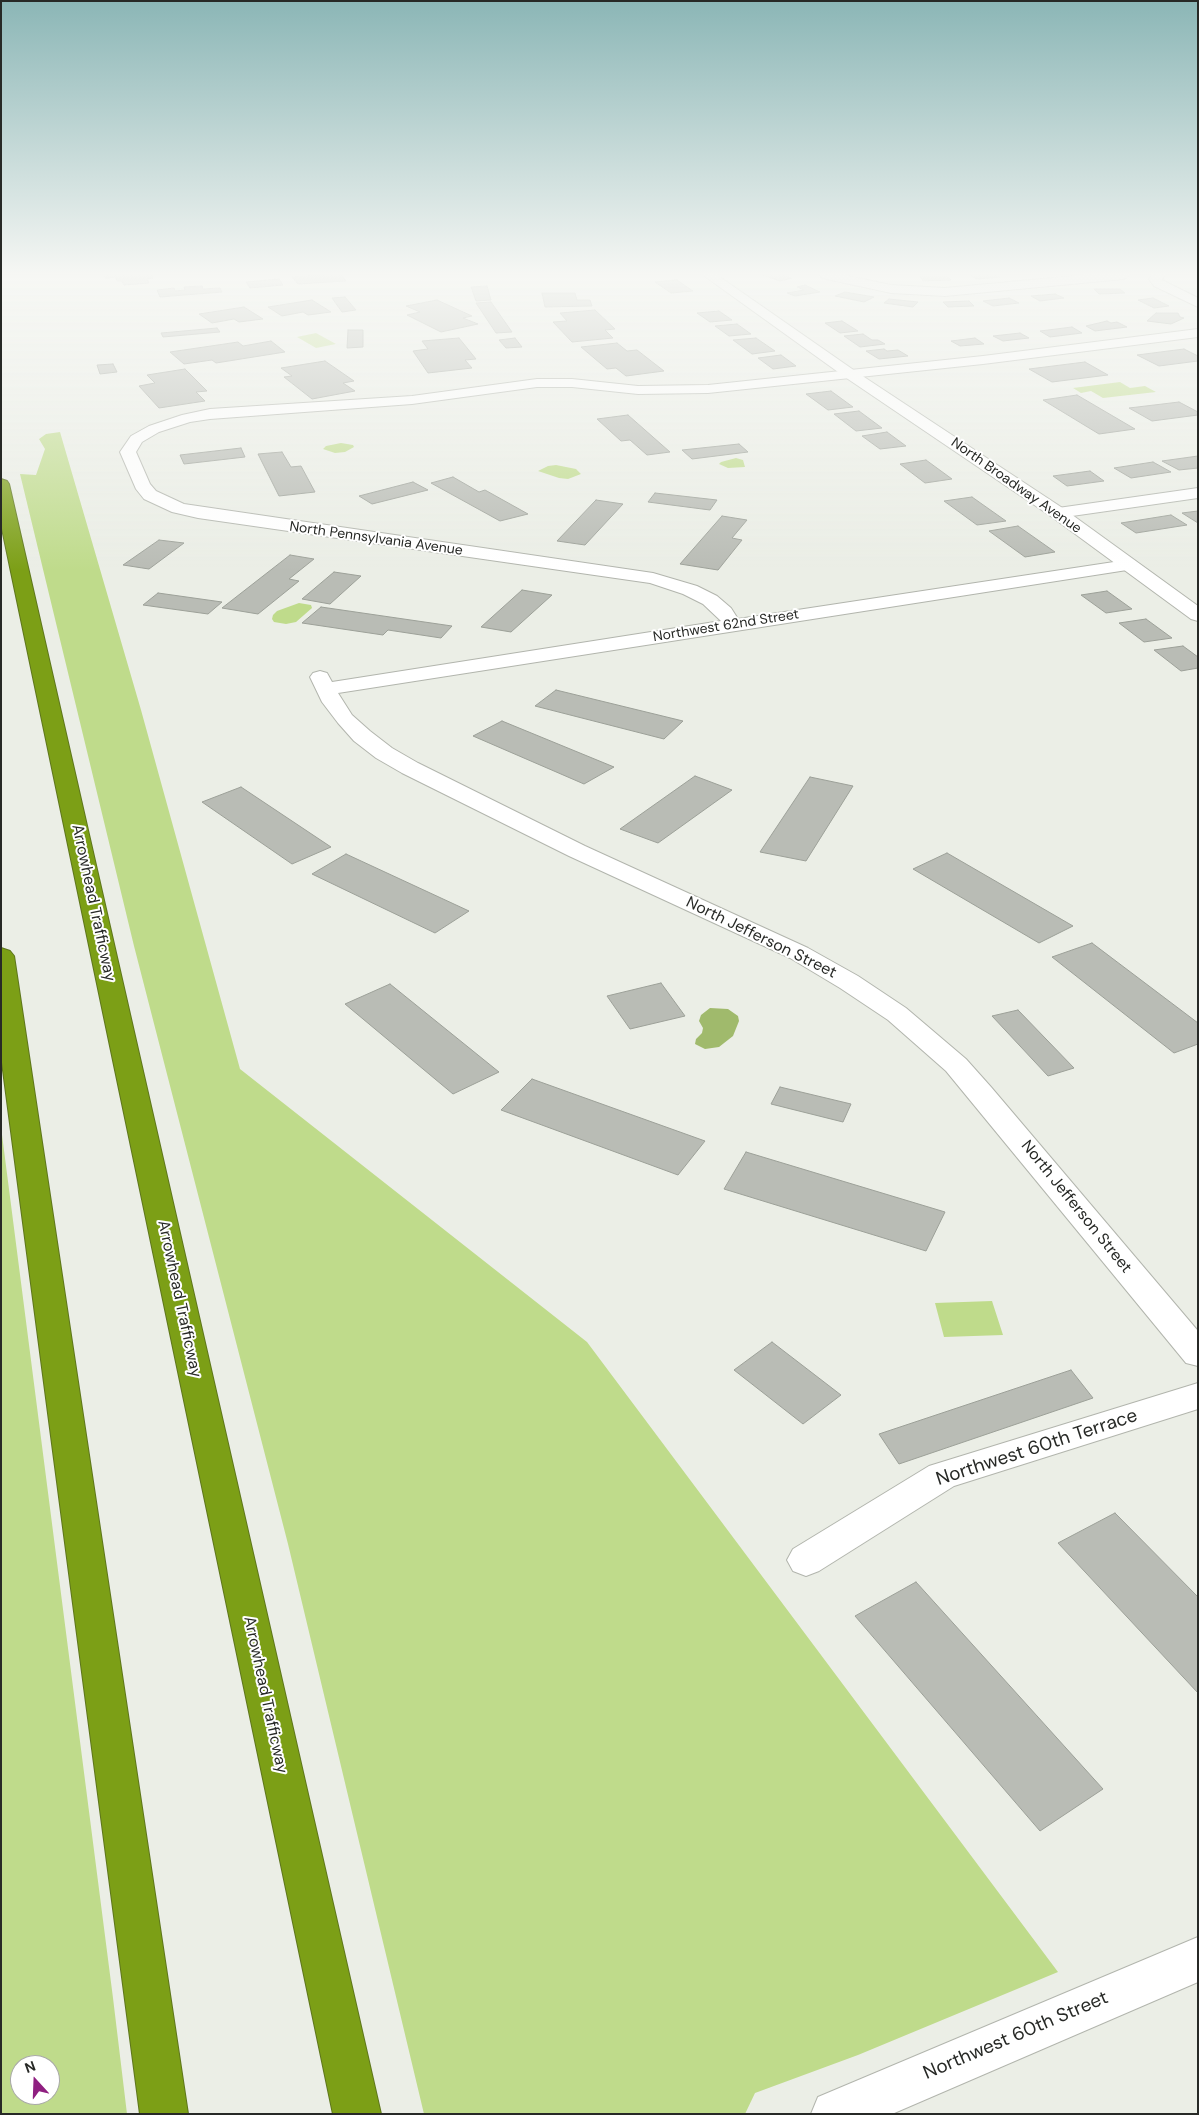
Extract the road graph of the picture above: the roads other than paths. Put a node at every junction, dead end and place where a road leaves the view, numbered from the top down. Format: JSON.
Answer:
{"nodes":[{"id":1,"x":850,"y":374,"type":"joint"},
{"id":2,"x":1,"y":484,"type":"edge"},
{"id":3,"x":1198,"y":493,"type":"edge"},
{"id":4,"x":1058,"y":513,"type":"junction"},
{"id":5,"x":1127,"y":566,"type":"junction"},
{"id":6,"x":1198,"y":615,"type":"edge"},
{"id":7,"x":733,"y":625,"type":"junction"},
{"id":8,"x":323,"y":683,"type":"joint"},
{"id":9,"x":1,"y":956,"type":"edge"},
{"id":10,"x":1198,"y":1354,"type":"edge"},
{"id":11,"x":1198,"y":1396,"type":"edge"},
{"id":12,"x":806,"y":1560,"type":"dead end"},
{"id":13,"x":1198,"y":1959,"type":"edge"},
{"id":14,"x":164,"y":2114,"type":"edge"},
{"id":15,"x":357,"y":2114,"type":"edge"},
{"id":16,"x":835,"y":2114,"type":"edge"}],
"edges":[{"from":1,"to":4,"type":"street","name":"North Broadway Avenue"},
{"from":1,"to":7,"type":"street","name":"North Pennsylvania Avenue"},
{"from":2,"to":15,"type":"highway","name":"Arrowhead Trafficway"},
{"from":3,"to":4,"type":"street"},
{"from":4,"to":5,"type":"street","name":"North Broadway Avenue"},
{"from":5,"to":6,"type":"street","name":"North Broadway Avenue"},
{"from":5,"to":7,"type":"street","name":"Northwest 62nd Street"},
{"from":7,"to":8,"type":"street","name":"Northwest 62nd Street"},
{"from":8,"to":10,"type":"street","name":"North Jefferson Street"},
{"from":9,"to":14,"type":"highway"},
{"from":11,"to":12,"type":"street","name":"Northwest 60th Terrace"},
{"from":13,"to":16,"type":"street","name":"Northwest 60th Street"}]}
